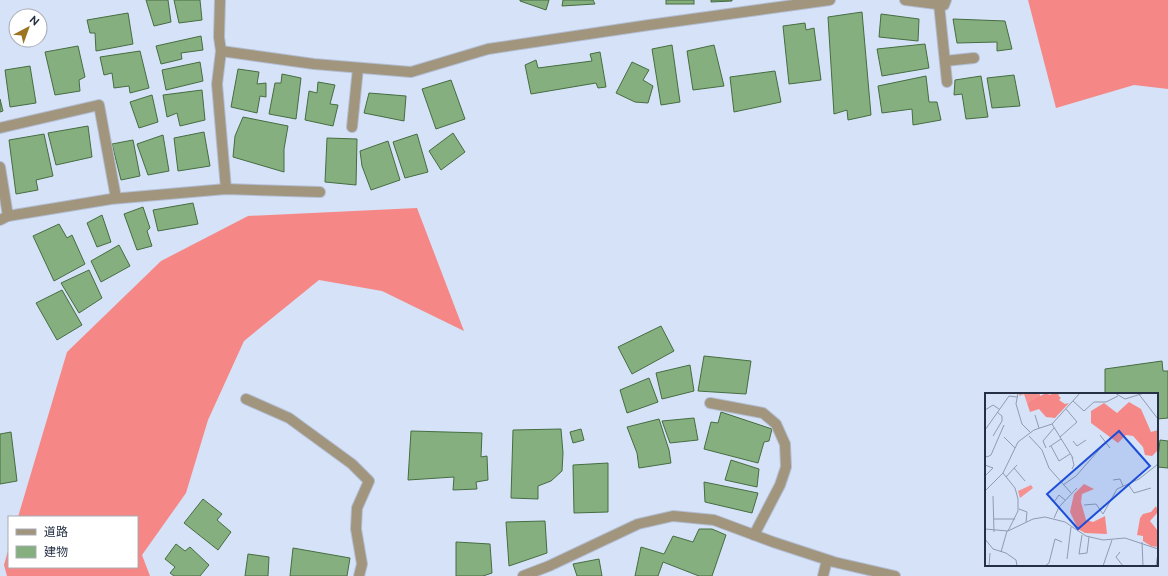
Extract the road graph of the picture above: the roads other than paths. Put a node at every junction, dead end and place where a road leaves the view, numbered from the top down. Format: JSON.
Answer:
{"nodes":[{"id":1,"x":220,"y":0,"type":"edge"},
{"id":2,"x":830,"y":0,"type":"edge"},
{"id":3,"x":905,"y":0,"type":"edge"},
{"id":4,"x":943,"y":2,"type":"edge"},
{"id":5,"x":221,"y":51,"type":"junction"},
{"id":6,"x":974,"y":58,"type":"dead end"},
{"id":7,"x":945,"y":61,"type":"junction"},
{"id":8,"x":358,"y":68,"type":"junction"},
{"id":9,"x":947,"y":82,"type":"dead end"},
{"id":10,"x":352,"y":127,"type":"dead end"},
{"id":11,"x":0,"y":128,"type":"edge"},
{"id":12,"x":0,"y":167,"type":"edge"},
{"id":13,"x":226,"y":189,"type":"junction"},
{"id":14,"x":320,"y":192,"type":"dead end"},
{"id":15,"x":116,"y":198,"type":"junction"},
{"id":16,"x":4,"y":218,"type":"edge"},
{"id":17,"x":246,"y":399,"type":"dead end"},
{"id":18,"x":710,"y":403,"type":"dead end"},
{"id":19,"x":754,"y":535,"type":"junction"},
{"id":20,"x":827,"y":560,"type":"junction"},
{"id":21,"x":359,"y":576,"type":"edge"},
{"id":22,"x":523,"y":576,"type":"edge"},
{"id":23,"x":823,"y":576,"type":"edge"},
{"id":24,"x":895,"y":576,"type":"edge"}],
"edges":[{"from":1,"to":5,"type":"street"},
{"from":2,"to":8,"type":"street"},
{"from":3,"to":4,"type":"street"},
{"from":4,"to":7,"type":"street"},
{"from":5,"to":8,"type":"street"},
{"from":5,"to":13,"type":"street"},
{"from":6,"to":7,"type":"street"},
{"from":7,"to":9,"type":"street"},
{"from":8,"to":10,"type":"street"},
{"from":11,"to":15,"type":"street"},
{"from":12,"to":16,"type":"street"},
{"from":13,"to":14,"type":"street"},
{"from":13,"to":15,"type":"street"},
{"from":15,"to":16,"type":"street"},
{"from":17,"to":21,"type":"street"},
{"from":18,"to":19,"type":"street"},
{"from":19,"to":20,"type":"street"},
{"from":19,"to":22,"type":"street"},
{"from":20,"to":23,"type":"street"},
{"from":20,"to":24,"type":"street"}]}
